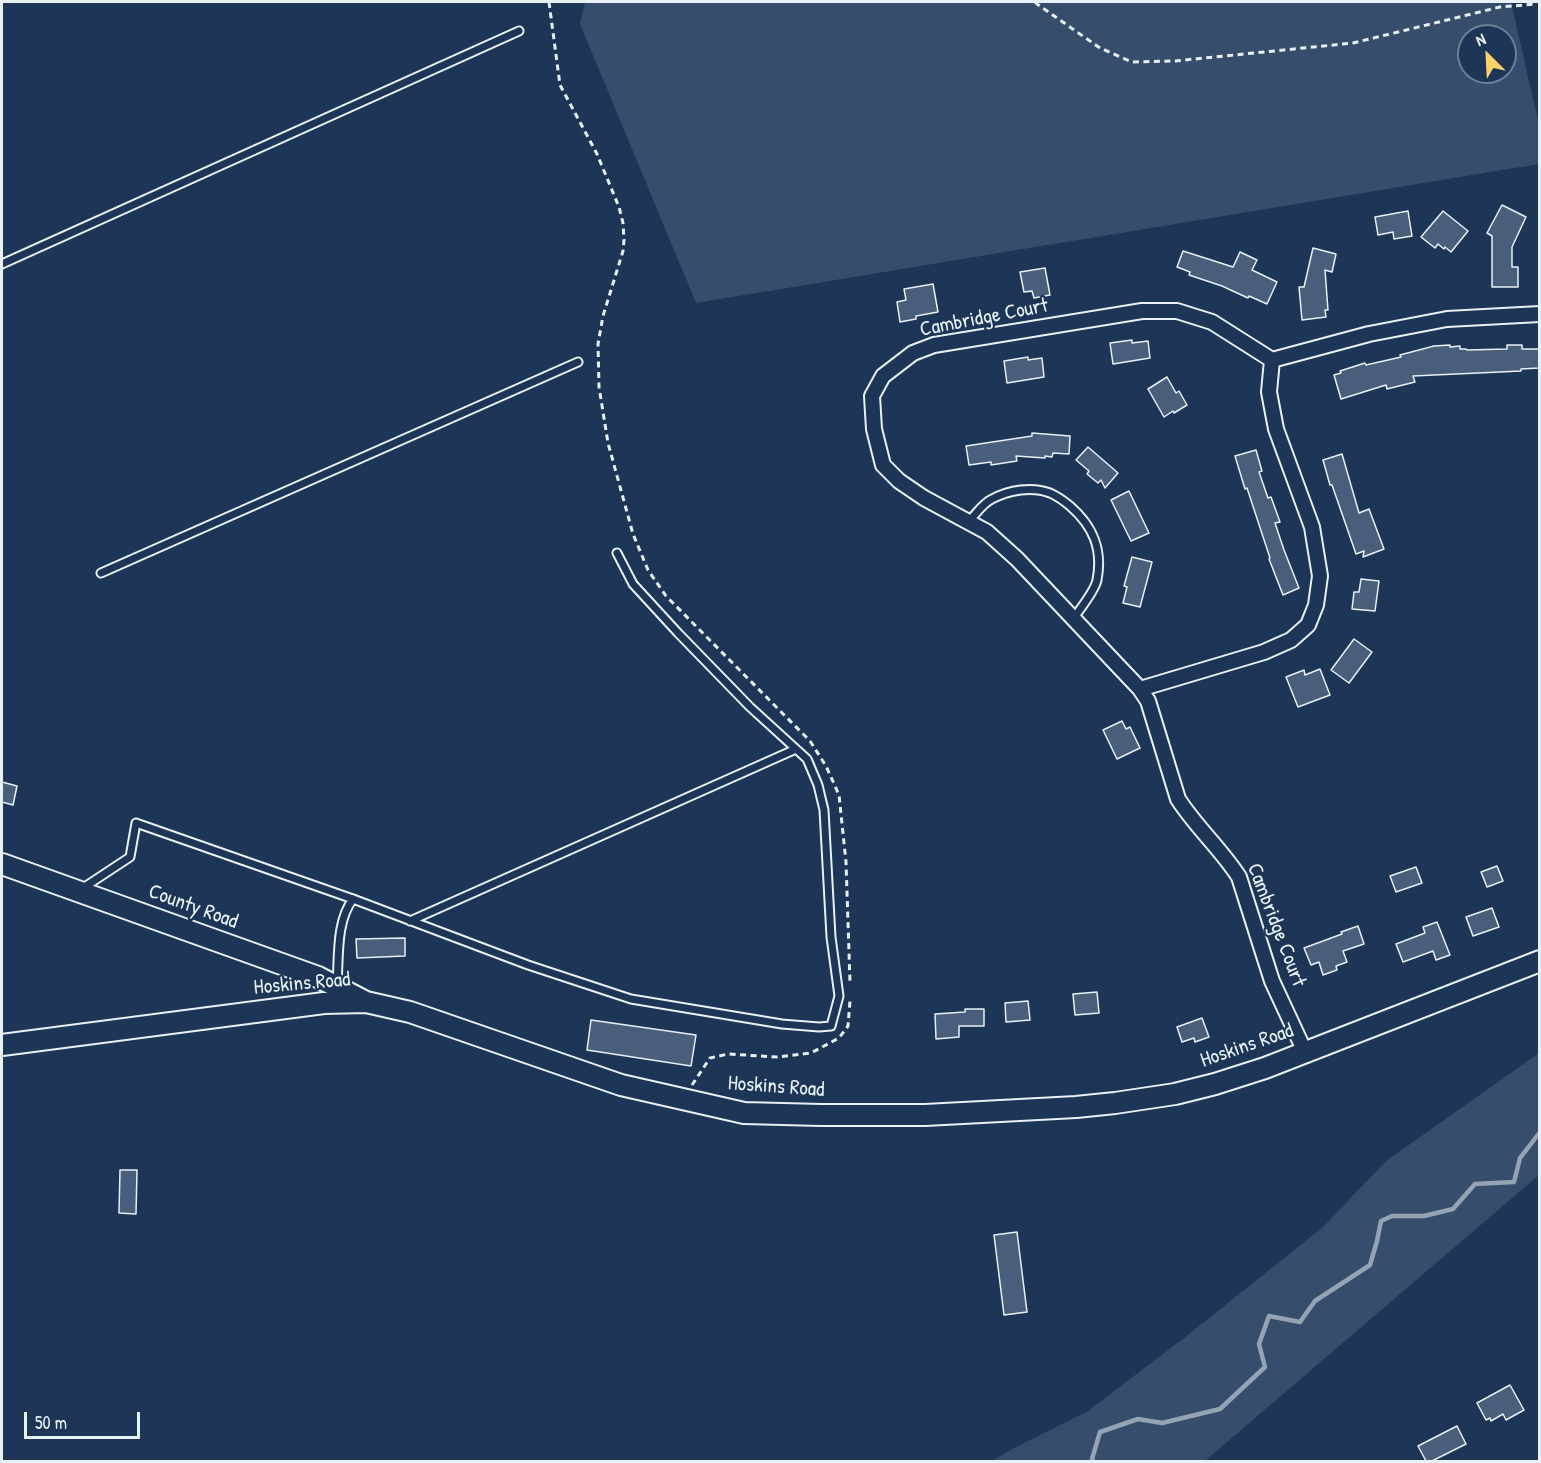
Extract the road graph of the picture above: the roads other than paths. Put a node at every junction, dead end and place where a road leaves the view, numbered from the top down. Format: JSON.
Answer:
{"nodes":[{"id":1,"x":519,"y":31,"type":"dead end"},
{"id":2,"x":2,"y":264,"type":"edge"},
{"id":3,"x":1539,"y":314,"type":"edge"},
{"id":4,"x":1272,"y":360,"type":"junction"},
{"id":5,"x":578,"y":362,"type":"dead end"},
{"id":6,"x":969,"y":521,"type":"junction"},
{"id":7,"x":617,"y":553,"type":"dead end"},
{"id":8,"x":101,"y":573,"type":"dead end"},
{"id":9,"x":1073,"y":620,"type":"junction"},
{"id":10,"x":1140,"y":689,"type":"junction"},
{"id":11,"x":796,"y":749,"type":"junction"},
{"id":12,"x":2,"y":864,"type":"edge"},
{"id":13,"x":79,"y":892,"type":"junction"},
{"id":14,"x":352,"y":899,"type":"junction"},
{"id":15,"x":410,"y":921,"type":"junction"},
{"id":16,"x":1539,"y":961,"type":"edge"},
{"id":17,"x":337,"y":987,"type":"junction"},
{"id":18,"x":366,"y":1002,"type":"junction"},
{"id":19,"x":2,"y":1045,"type":"edge"},
{"id":20,"x":1305,"y":1052,"type":"junction"}],
"edges":[{"from":1,"to":2,"type":"lane"},
{"from":3,"to":4,"type":"street"},
{"from":4,"to":6,"type":"street","name":"Cambridge Court"},
{"from":4,"to":10,"type":"street"},
{"from":5,"to":8,"type":"lane"},
{"from":6,"to":9,"type":"street","name":"Cambridge Court"},
{"from":6,"to":9,"type":"lane"},
{"from":7,"to":11,"type":"lane"},
{"from":9,"to":10,"type":"street","name":"Cambridge Court"},
{"from":10,"to":20,"type":"street","name":"Cambridge Court"},
{"from":11,"to":15,"type":"lane"},
{"from":11,"to":15,"type":"lane"},
{"from":12,"to":13,"type":"street","name":"County Road"},
{"from":13,"to":14,"type":"lane"},
{"from":13,"to":17,"type":"street","name":"County Road"},
{"from":14,"to":15,"type":"lane"},
{"from":14,"to":17,"type":"lane"},
{"from":16,"to":20,"type":"street","name":"Hoskins Road"},
{"from":17,"to":18,"type":"street","name":"County Road"},
{"from":18,"to":19,"type":"street","name":"Hoskins Road"},
{"from":18,"to":20,"type":"street","name":"Hoskins Road"}]}
